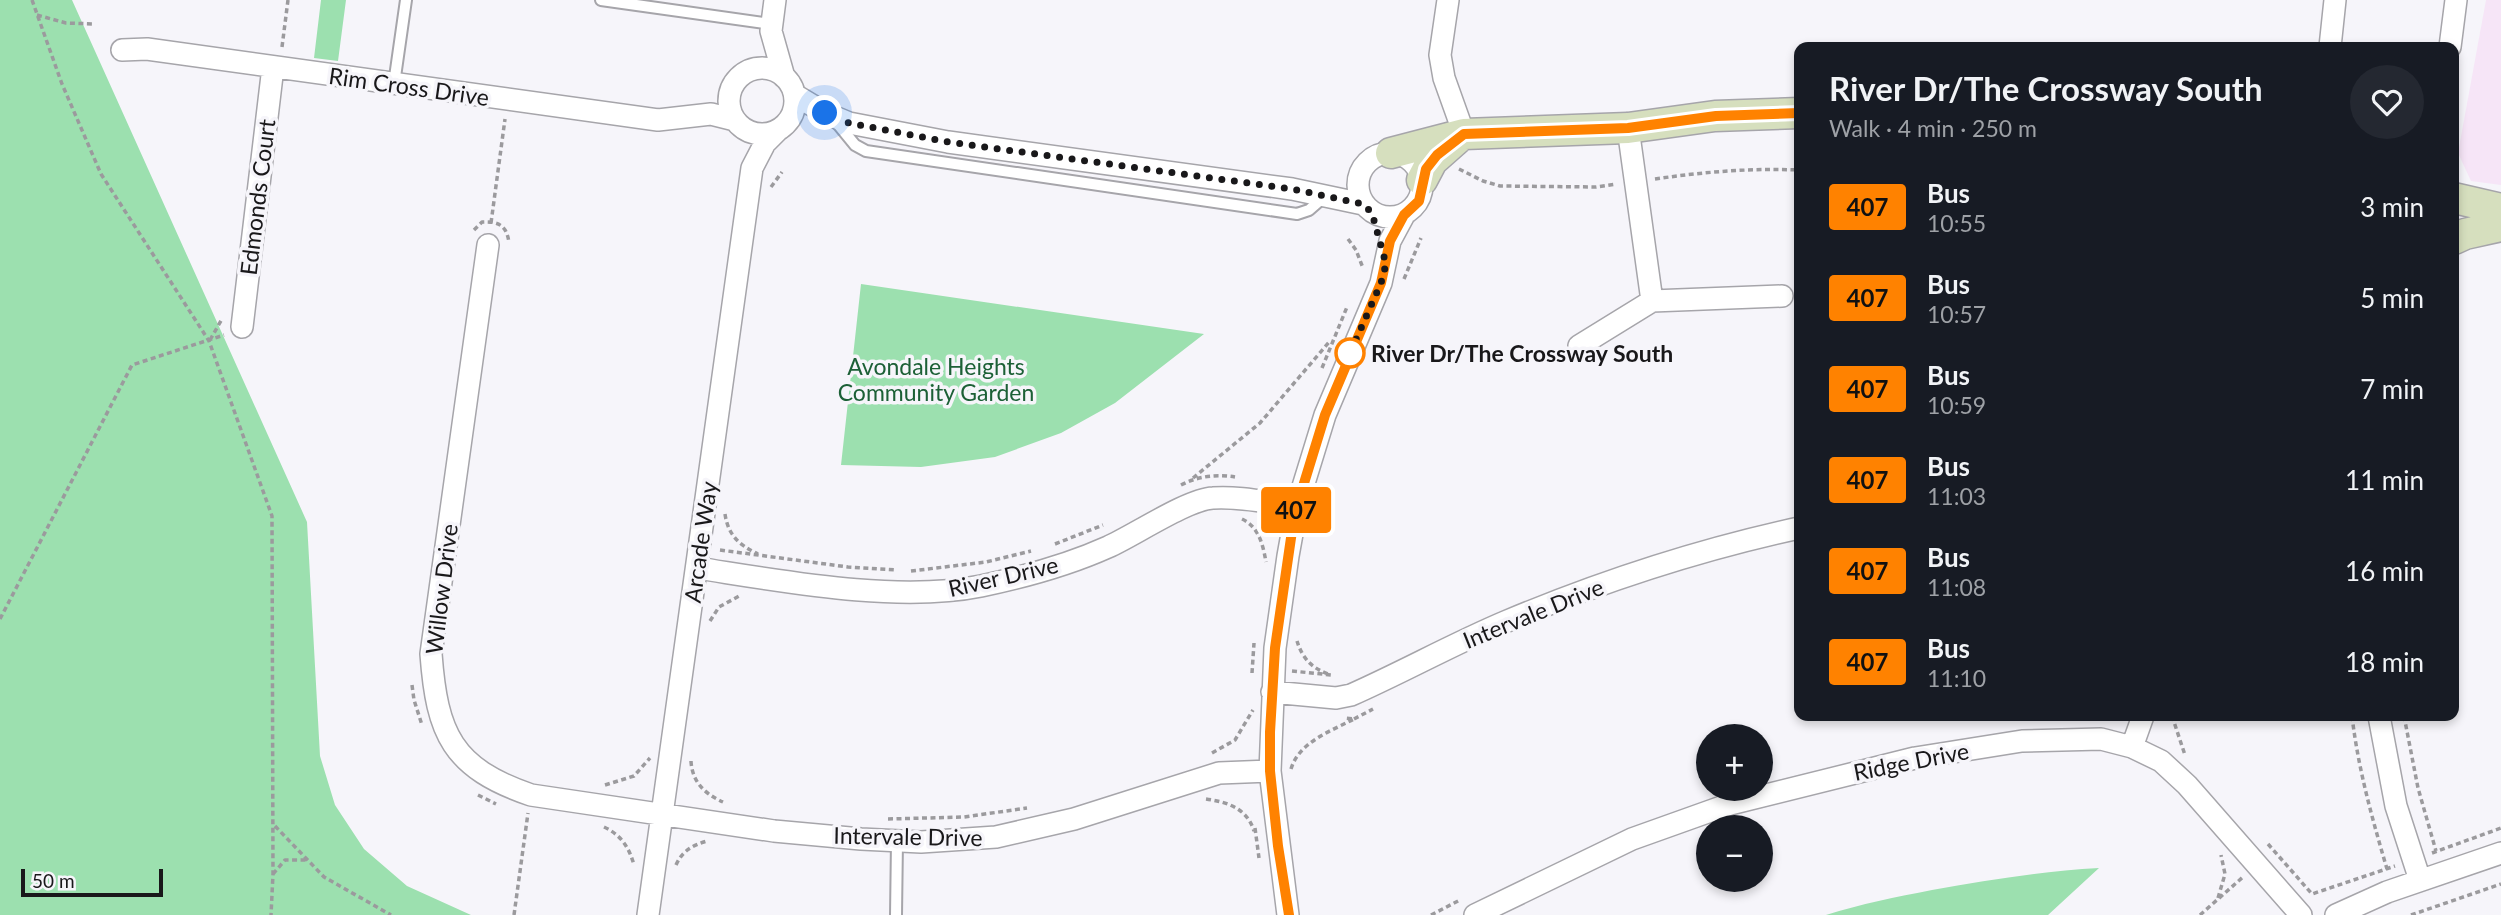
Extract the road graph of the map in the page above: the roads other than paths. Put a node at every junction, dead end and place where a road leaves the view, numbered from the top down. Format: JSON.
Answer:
{"nodes":[{"id":1,"x":406,"y":0,"type":"edge"},
{"id":2,"x":601,"y":0,"type":"edge"},
{"id":3,"x":775,"y":0,"type":"edge"},
{"id":4,"x":1448,"y":0,"type":"edge"},
{"id":5,"x":2335,"y":0,"type":"edge"},
{"id":6,"x":2456,"y":0,"type":"edge"},
{"id":7,"x":771,"y":28,"type":"junction"},
{"id":8,"x":2331,"y":42,"type":"edge"},
{"id":9,"x":2451,"y":42,"type":"edge"},
{"id":10,"x":122,"y":50,"type":"dead end"},
{"id":11,"x":277,"y":58,"type":"junction"},
{"id":12,"x":740,"y":79,"type":"junction"},
{"id":13,"x":394,"y":84,"type":"junction"},
{"id":14,"x":789,"y":86,"type":"junction"},
{"id":15,"x":1794,"y":113,"type":"edge"},
{"id":16,"x":695,"y":114,"type":"junction"},
{"id":17,"x":843,"y":123,"type":"junction"},
{"id":18,"x":738,"y":124,"type":"junction"},
{"id":19,"x":781,"y":128,"type":"junction"},
{"id":20,"x":1628,"y":128,"type":"junction"},
{"id":21,"x":1464,"y":134,"type":"junction"},
{"id":22,"x":1391,"y":153,"type":"junction"},
{"id":23,"x":1363,"y":167,"type":"junction"},
{"id":24,"x":752,"y":168,"type":"junction"},
{"id":25,"x":1430,"y":168,"type":"junction"},
{"id":26,"x":1292,"y":189,"type":"junction"},
{"id":27,"x":1325,"y":196,"type":"junction"},
{"id":28,"x":2459,"y":201,"type":"edge"},
{"id":29,"x":1368,"y":209,"type":"junction"},
{"id":30,"x":2501,"y":209,"type":"edge"},
{"id":31,"x":1404,"y":215,"type":"junction"},
{"id":32,"x":2501,"y":226,"type":"edge"},
{"id":33,"x":2459,"y":236,"type":"edge"},
{"id":34,"x":480,"y":239,"type":"road end"},
{"id":35,"x":1386,"y":264,"type":"junction"},
{"id":36,"x":1782,"y":296,"type":"dead end"},
{"id":37,"x":1652,"y":301,"type":"junction"},
{"id":38,"x":232,"y":322,"type":"road end"},
{"id":39,"x":1579,"y":346,"type":"dead end"},
{"id":40,"x":1297,"y":506,"type":"junction"},
{"id":41,"x":1794,"y":529,"type":"edge"},
{"id":42,"x":697,"y":568,"type":"junction"},
{"id":43,"x":1278,"y":699,"type":"junction"},
{"id":44,"x":2141,"y":721,"type":"edge"},
{"id":45,"x":2380,"y":721,"type":"edge"},
{"id":46,"x":2132,"y":747,"type":"junction"},
{"id":47,"x":1270,"y":771,"type":"junction"},
{"id":48,"x":663,"y":816,"type":"junction"},
{"id":49,"x":897,"y":841,"type":"junction"},
{"id":50,"x":2501,"y":853,"type":"edge"},
{"id":51,"x":2420,"y":880,"type":"junction"},
{"id":52,"x":648,"y":915,"type":"edge"},
{"id":53,"x":896,"y":915,"type":"edge"},
{"id":54,"x":1289,"y":915,"type":"edge"},
{"id":55,"x":1475,"y":915,"type":"edge"},
{"id":56,"x":2301,"y":915,"type":"edge"},
{"id":57,"x":2336,"y":915,"type":"edge"}],
"edges":[{"from":1,"to":13,"type":"lane"},
{"from":2,"to":7,"type":"lane"},
{"from":3,"to":7,"type":"street"},
{"from":4,"to":21,"type":"street"},
{"from":5,"to":8,"type":"street"},
{"from":6,"to":9,"type":"street"},
{"from":7,"to":12,"type":"street"},
{"from":7,"to":14,"type":"street"},
{"from":10,"to":11,"type":"street","name":"Rim Cross Drive"},
{"from":11,"to":13,"type":"street","name":"Rim Cross Drive"},
{"from":11,"to":38,"type":"street","name":"Edmonds Court"},
{"from":12,"to":14,"type":"street"},
{"from":12,"to":16,"type":"street","name":"Rim Cross Drive"},
{"from":12,"to":18,"type":"street"},
{"from":13,"to":16,"type":"street","name":"Rim Cross Drive"},
{"from":14,"to":17,"type":"street"},
{"from":14,"to":19,"type":"street"},
{"from":15,"to":20,"type":"street"},
{"from":16,"to":18,"type":"street","name":"Rim Cross Drive"},
{"from":17,"to":19,"type":"street"},
{"from":17,"to":26,"type":"street"},
{"from":17,"to":27,"type":"lane"},
{"from":18,"to":19,"type":"street"},
{"from":18,"to":24,"type":"street","name":"Arcade Way"},
{"from":19,"to":24,"type":"street","name":"Arcade Way"},
{"from":20,"to":21,"type":"street"},
{"from":20,"to":37,"type":"street"},
{"from":21,"to":22,"type":"street"},
{"from":21,"to":25,"type":"street"},
{"from":22,"to":23,"type":"street"},
{"from":22,"to":25,"type":"street"},
{"from":23,"to":26,"type":"street"},
{"from":23,"to":29,"type":"street"},
{"from":24,"to":42,"type":"street","name":"Arcade Way"},
{"from":25,"to":31,"type":"street"},
{"from":26,"to":27,"type":"street"},
{"from":27,"to":29,"type":"street"},
{"from":28,"to":30,"type":"street"},
{"from":29,"to":31,"type":"street"},
{"from":29,"to":35,"type":"street"},
{"from":31,"to":35,"type":"street"},
{"from":32,"to":33,"type":"street"},
{"from":34,"to":48,"type":"street","name":"Willow Drive"},
{"from":35,"to":40,"type":"street"},
{"from":36,"to":37,"type":"street"},
{"from":37,"to":39,"type":"street"},
{"from":40,"to":42,"type":"street","name":"River Drive"},
{"from":40,"to":43,"type":"street"},
{"from":41,"to":43,"type":"street","name":"Intervale Drive"},
{"from":42,"to":48,"type":"street","name":"Arcade Way"},
{"from":43,"to":47,"type":"street"},
{"from":44,"to":46,"type":"street"},
{"from":45,"to":51,"type":"street"},
{"from":46,"to":55,"type":"street","name":"Ridge Drive"},
{"from":46,"to":56,"type":"street","name":"Ridge Drive"},
{"from":47,"to":49,"type":"street","name":"Intervale Drive"},
{"from":47,"to":54,"type":"street"},
{"from":48,"to":49,"type":"street","name":"Intervale Drive"},
{"from":48,"to":52,"type":"street","name":"Arcade Way"},
{"from":49,"to":53,"type":"lane"},
{"from":50,"to":51,"type":"street"},
{"from":51,"to":57,"type":"street"}]}
